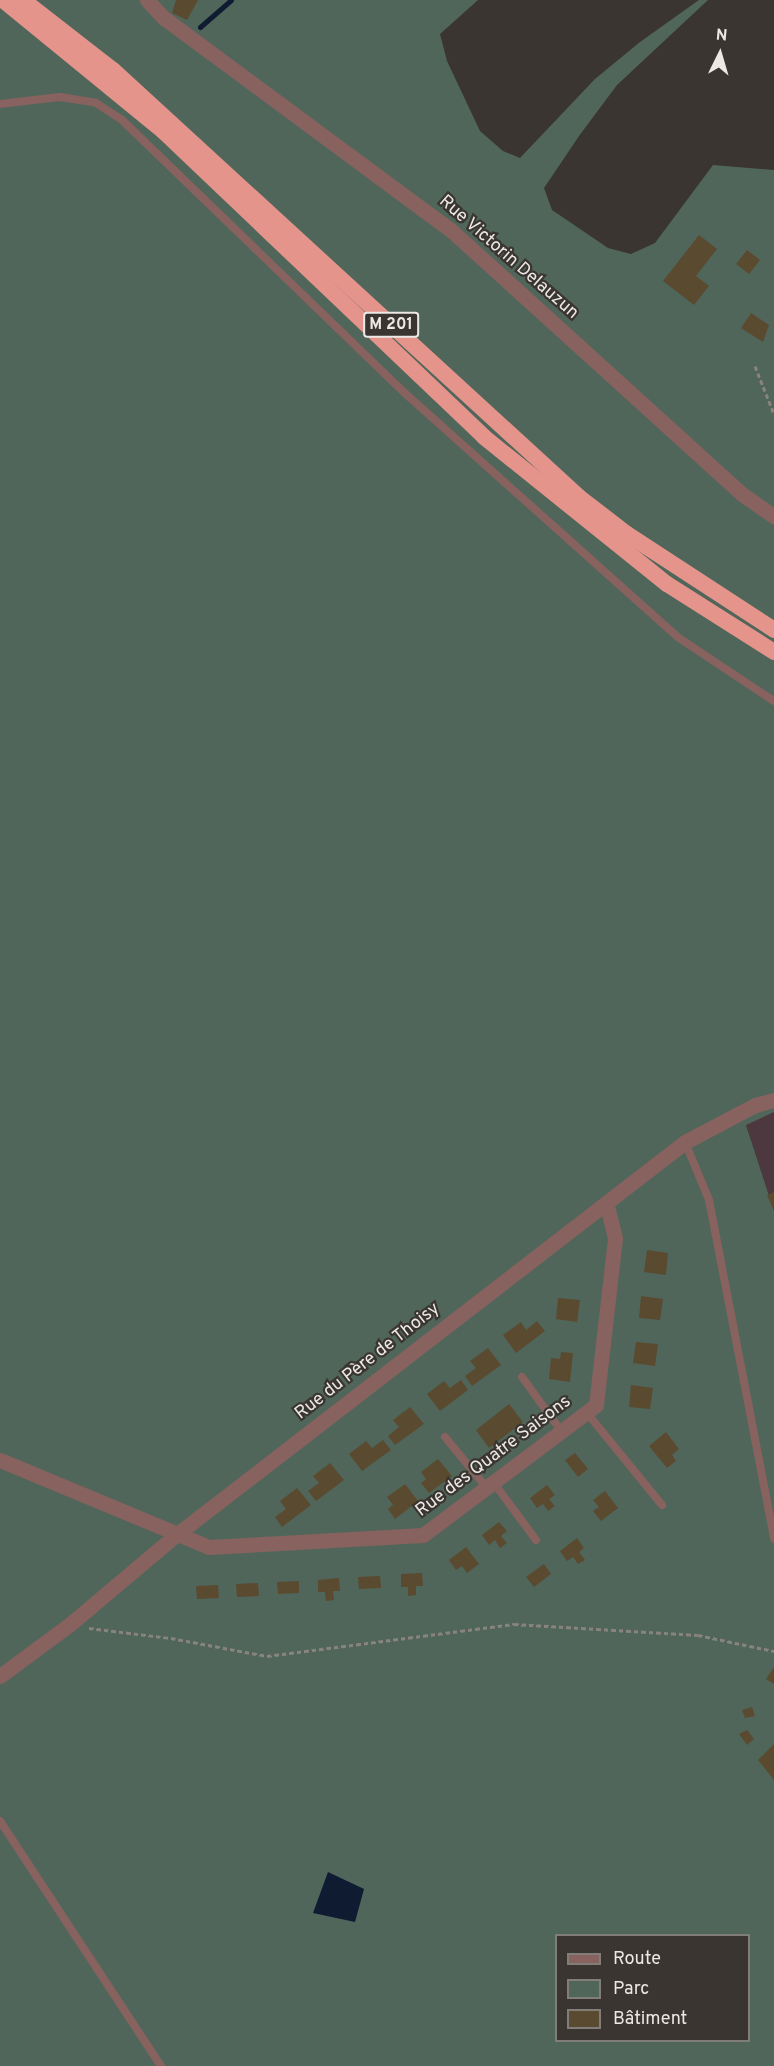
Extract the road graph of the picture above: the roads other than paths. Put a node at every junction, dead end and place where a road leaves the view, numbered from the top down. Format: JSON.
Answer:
{"nodes":[{"id":1,"x":3,"y":0,"type":"edge"},
{"id":2,"x":23,"y":0,"type":"edge"},
{"id":3,"x":147,"y":0,"type":"edge"},
{"id":4,"x":0,"y":104,"type":"edge"},
{"id":5,"x":774,"y":516,"type":"edge"},
{"id":6,"x":774,"y":630,"type":"edge"},
{"id":7,"x":774,"y":652,"type":"edge"},
{"id":8,"x":774,"y":701,"type":"edge"},
{"id":9,"x":774,"y":1100,"type":"edge"},
{"id":10,"x":685,"y":1142,"type":"junction"},
{"id":11,"x":606,"y":1203,"type":"junction"},
{"id":12,"x":522,"y":1377,"type":"dead end"},
{"id":13,"x":587,"y":1413,"type":"junction"},
{"id":14,"x":562,"y":1432,"type":"junction"},
{"id":15,"x":445,"y":1437,"type":"dead end"},
{"id":16,"x":0,"y":1460,"type":"edge"},
{"id":17,"x":490,"y":1486,"type":"junction"},
{"id":18,"x":662,"y":1505,"type":"dead end"},
{"id":19,"x":176,"y":1535,"type":"junction"},
{"id":20,"x":774,"y":1539,"type":"edge"},
{"id":21,"x":536,"y":1540,"type":"dead end"},
{"id":22,"x":0,"y":1676,"type":"edge"},
{"id":23,"x":0,"y":1821,"type":"edge"},
{"id":24,"x":161,"y":2066,"type":"edge"}],
"edges":[{"from":1,"to":7,"type":"highway","number":"M 201"},
{"from":2,"to":6,"type":"highway","number":"M 201"},
{"from":3,"to":5,"type":"street","name":"Rue Victorin Delauzun"},
{"from":4,"to":8,"type":"lane"},
{"from":9,"to":10,"type":"street","name":"Rue du Père de Thoisy"},
{"from":10,"to":11,"type":"street","name":"Rue du Père de Thoisy"},
{"from":10,"to":20,"type":"lane"},
{"from":11,"to":13,"type":"street","name":"Rue des Quatre Saisons"},
{"from":11,"to":19,"type":"street","name":"Rue du Père de Thoisy"},
{"from":12,"to":14,"type":"lane"},
{"from":13,"to":14,"type":"street","name":"Rue des Quatre Saisons"},
{"from":13,"to":18,"type":"lane"},
{"from":14,"to":17,"type":"street","name":"Rue des Quatre Saisons"},
{"from":15,"to":17,"type":"lane"},
{"from":16,"to":19,"type":"street","name":"Rue des Quatre Saisons"},
{"from":17,"to":19,"type":"street","name":"Rue des Quatre Saisons"},
{"from":17,"to":21,"type":"lane"},
{"from":19,"to":22,"type":"street","name":"Rue du Père de Thoisy"},
{"from":23,"to":24,"type":"lane"}]}
